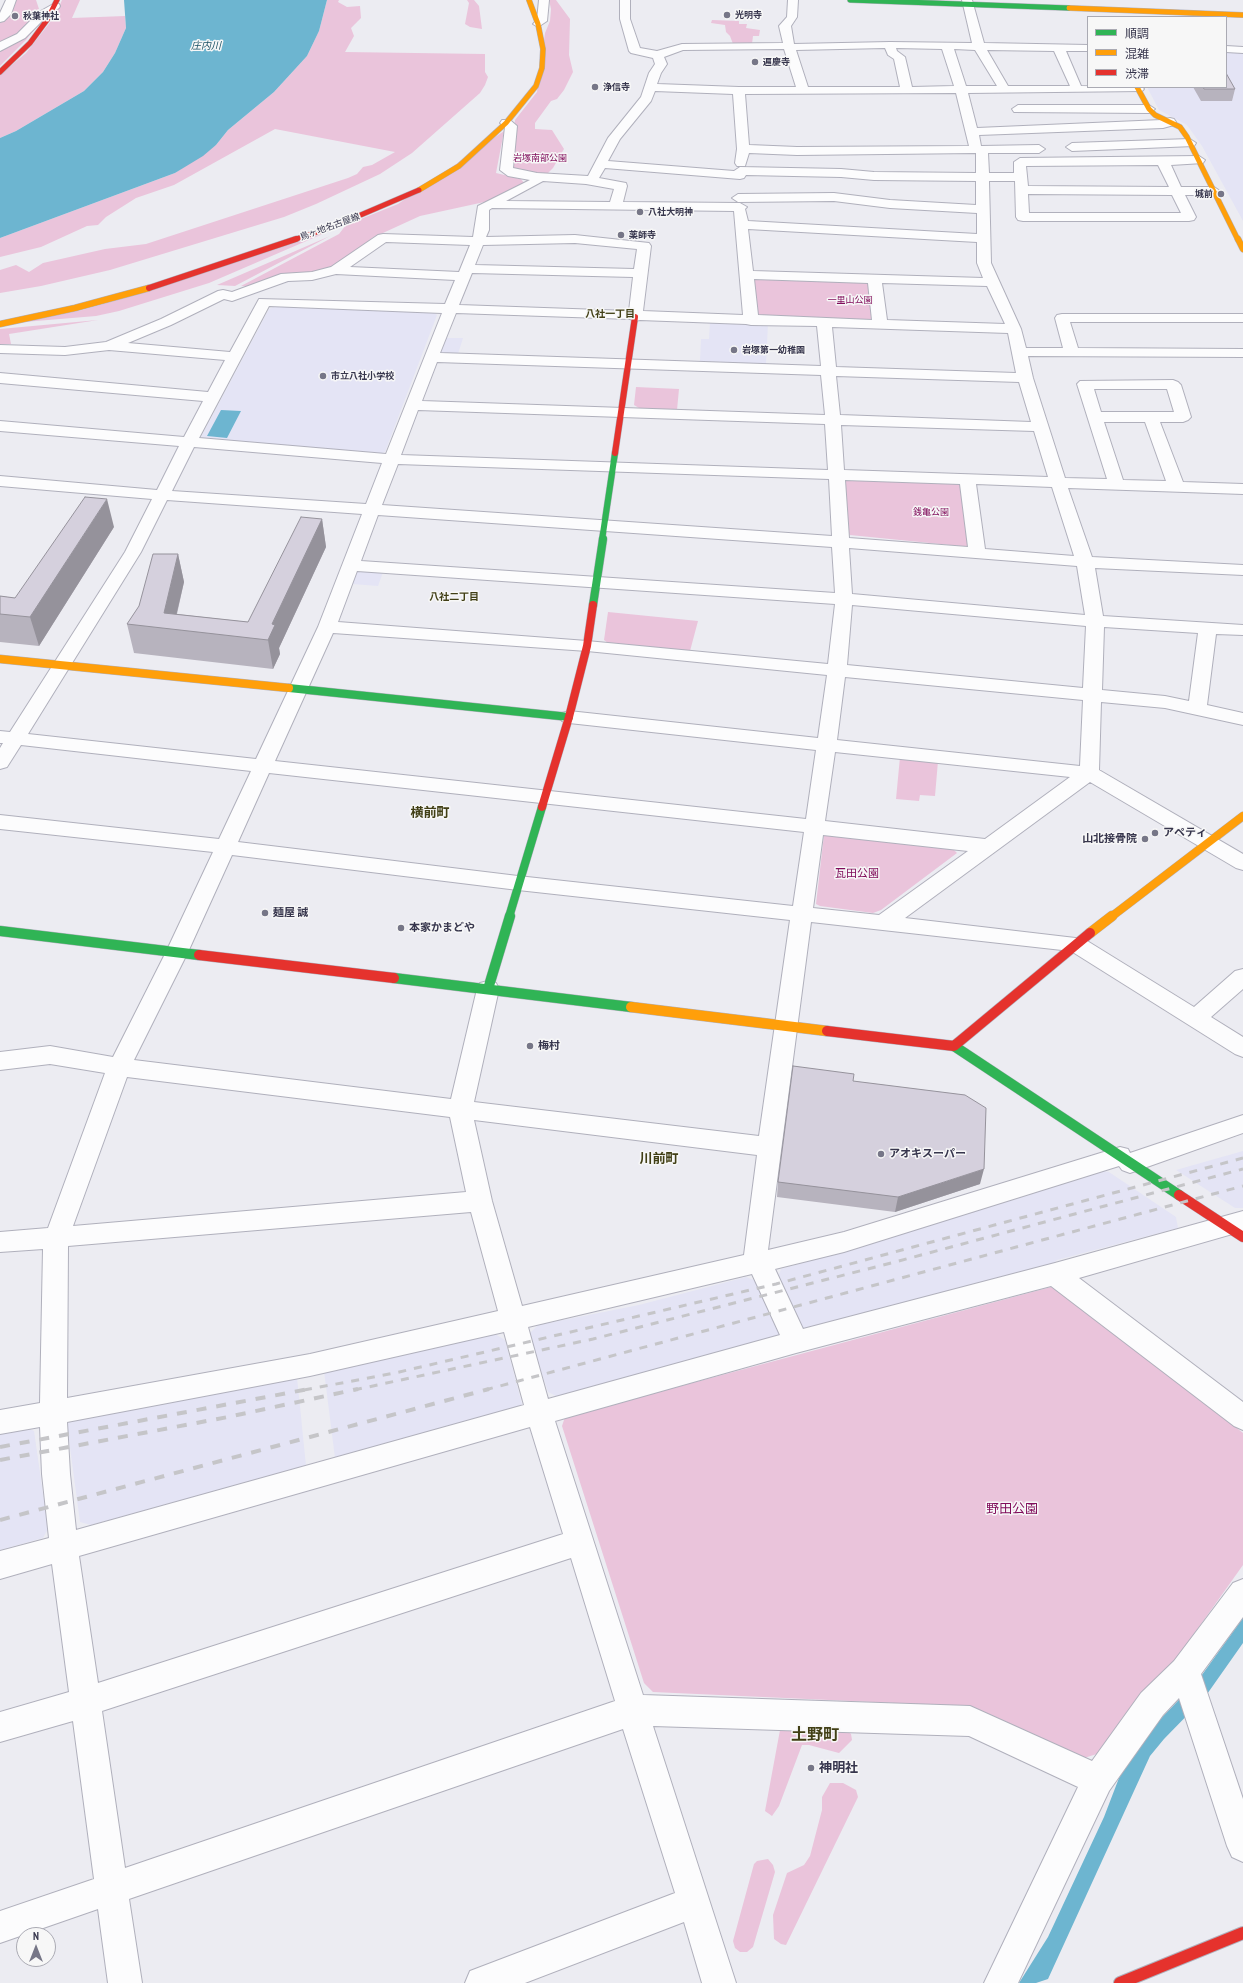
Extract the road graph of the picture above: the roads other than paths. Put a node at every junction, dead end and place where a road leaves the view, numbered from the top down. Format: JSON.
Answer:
{"nodes":[{"id":1,"x":11,"y":0,"type":"edge"},
{"id":2,"x":44,"y":0,"type":"edge"},
{"id":3,"x":529,"y":0,"type":"edge"},
{"id":4,"x":544,"y":0,"type":"edge"},
{"id":5,"x":625,"y":0,"type":"edge"},
{"id":6,"x":793,"y":0,"type":"edge"},
{"id":7,"x":850,"y":0,"type":"edge"},
{"id":8,"x":1094,"y":0,"type":"edge"},
{"id":9,"x":967,"y":2,"type":"edge"},
{"id":10,"x":56,"y":3,"type":"edge"},
{"id":11,"x":1086,"y":13,"type":"junction"},
{"id":12,"x":1243,"y":15,"type":"edge"},
{"id":13,"x":0,"y":19,"type":"edge"},
{"id":14,"x":538,"y":24,"type":"junction"},
{"id":15,"x":890,"y":45,"type":"junction"},
{"id":16,"x":947,"y":46,"type":"junction"},
{"id":17,"x":789,"y":47,"type":"junction"},
{"id":18,"x":980,"y":47,"type":"junction"},
{"id":19,"x":0,"y":48,"type":"edge"},
{"id":20,"x":1087,"y":48,"type":"edge"},
{"id":21,"x":1059,"y":49,"type":"junction"},
{"id":22,"x":1227,"y":49,"type":"edge"},
{"id":23,"x":1243,"y":50,"type":"edge"},
{"id":24,"x":658,"y":55,"type":"junction"},
{"id":25,"x":0,"y":72,"type":"edge"},
{"id":26,"x":650,"y":87,"type":"junction"},
{"id":27,"x":1138,"y":88,"type":"edge"},
{"id":28,"x":961,"y":89,"type":"junction"},
{"id":29,"x":1007,"y":89,"type":"junction"},
{"id":30,"x":1078,"y":89,"type":"junction"},
{"id":31,"x":803,"y":90,"type":"junction"},
{"id":32,"x":907,"y":90,"type":"junction"},
{"id":33,"x":739,"y":91,"type":"junction"},
{"id":34,"x":1018,"y":109,"type":"junction"},
{"id":35,"x":1149,"y":109,"type":"junction"},
{"id":36,"x":1170,"y":122,"type":"junction"},
{"id":37,"x":506,"y":123,"type":"junction"},
{"id":38,"x":1022,"y":131,"type":"junction"},
{"id":39,"x":972,"y":132,"type":"junction"},
{"id":40,"x":1190,"y":143,"type":"junction"},
{"id":41,"x":1064,"y":148,"type":"dead end"},
{"id":42,"x":743,"y":149,"type":"junction"},
{"id":43,"x":1049,"y":149,"type":"dead end"},
{"id":44,"x":871,"y":151,"type":"junction"},
{"id":45,"x":982,"y":151,"type":"junction"},
{"id":46,"x":1198,"y":160,"type":"junction"},
{"id":47,"x":1163,"y":161,"type":"junction"},
{"id":48,"x":600,"y":164,"type":"junction"},
{"id":49,"x":740,"y":173,"type":"junction"},
{"id":50,"x":876,"y":176,"type":"junction"},
{"id":51,"x":537,"y":177,"type":"junction"},
{"id":52,"x":1021,"y":177,"type":"junction"},
{"id":53,"x":982,"y":178,"type":"junction"},
{"id":54,"x":591,"y":182,"type":"junction"},
{"id":55,"x":1021,"y":190,"type":"junction"},
{"id":56,"x":1177,"y":191,"type":"junction"},
{"id":57,"x":1214,"y":191,"type":"junction"},
{"id":58,"x":739,"y":202,"type":"junction"},
{"id":59,"x":869,"y":202,"type":"junction"},
{"id":60,"x":574,"y":204,"type":"junction"},
{"id":61,"x":488,"y":205,"type":"junction"},
{"id":62,"x":616,"y":205,"type":"junction"},
{"id":63,"x":983,"y":209,"type":"junction"},
{"id":64,"x":741,"y":225,"type":"junction"},
{"id":65,"x":871,"y":232,"type":"junction"},
{"id":66,"x":984,"y":238,"type":"junction"},
{"id":67,"x":575,"y":239,"type":"junction"},
{"id":68,"x":478,"y":241,"type":"junction"},
{"id":69,"x":1243,"y":249,"type":"edge"},
{"id":70,"x":336,"y":270,"type":"junction"},
{"id":71,"x":466,"y":273,"type":"junction"},
{"id":72,"x":640,"y":273,"type":"junction"},
{"id":73,"x":747,"y":275,"type":"junction"},
{"id":74,"x":875,"y":279,"type":"junction"},
{"id":75,"x":992,"y":282,"type":"junction"},
{"id":76,"x":232,"y":297,"type":"junction"},
{"id":77,"x":264,"y":302,"type":"junction"},
{"id":78,"x":449,"y":310,"type":"junction"},
{"id":79,"x":634,"y":317,"type":"junction"},
{"id":80,"x":1243,"y":318,"type":"edge"},
{"id":81,"x":751,"y":321,"type":"junction"},
{"id":82,"x":824,"y":323,"type":"junction"},
{"id":83,"x":0,"y":324,"type":"edge"},
{"id":84,"x":880,"y":325,"type":"junction"},
{"id":85,"x":1014,"y":329,"type":"junction"},
{"id":86,"x":108,"y":346,"type":"junction"},
{"id":87,"x":0,"y":349,"type":"edge"},
{"id":88,"x":17,"y":351,"type":"junction"},
{"id":89,"x":1019,"y":352,"type":"junction"},
{"id":90,"x":1072,"y":352,"type":"junction"},
{"id":91,"x":1243,"y":353,"type":"edge"},
{"id":92,"x":236,"y":357,"type":"junction"},
{"id":93,"x":431,"y":357,"type":"junction"},
{"id":94,"x":628,"y":364,"type":"junction"},
{"id":95,"x":827,"y":371,"type":"junction"},
{"id":96,"x":0,"y":373,"type":"edge"},
{"id":97,"x":0,"y":378,"type":"edge"},
{"id":98,"x":1025,"y":378,"type":"junction"},
{"id":99,"x":213,"y":397,"type":"junction"},
{"id":100,"x":413,"y":405,"type":"junction"},
{"id":101,"x":621,"y":413,"type":"junction"},
{"id":102,"x":1095,"y":417,"type":"junction"},
{"id":103,"x":1151,"y":417,"type":"junction"},
{"id":104,"x":833,"y":420,"type":"junction"},
{"id":105,"x":0,"y":426,"type":"edge"},
{"id":106,"x":1041,"y":427,"type":"junction"},
{"id":107,"x":189,"y":442,"type":"junction"},
{"id":108,"x":392,"y":459,"type":"junction"},
{"id":109,"x":613,"y":466,"type":"junction"},
{"id":110,"x":837,"y":474,"type":"junction"},
{"id":111,"x":967,"y":479,"type":"junction"},
{"id":112,"x":0,"y":481,"type":"edge"},
{"id":113,"x":1058,"y":482,"type":"junction"},
{"id":114,"x":1117,"y":485,"type":"junction"},
{"id":115,"x":1177,"y":488,"type":"junction"},
{"id":116,"x":1243,"y":489,"type":"edge"},
{"id":117,"x":161,"y":495,"type":"junction"},
{"id":118,"x":372,"y":509,"type":"junction"},
{"id":119,"x":605,"y":525,"type":"junction"},
{"id":120,"x":841,"y":542,"type":"junction"},
{"id":121,"x":977,"y":553,"type":"junction"},
{"id":122,"x":1085,"y":562,"type":"junction"},
{"id":123,"x":351,"y":565,"type":"junction"},
{"id":124,"x":1243,"y":570,"type":"edge"},
{"id":125,"x":597,"y":581,"type":"junction"},
{"id":126,"x":844,"y":599,"type":"junction"},
{"id":127,"x":1095,"y":621,"type":"junction"},
{"id":128,"x":328,"y":627,"type":"junction"},
{"id":129,"x":1208,"y":628,"type":"junction"},
{"id":130,"x":1243,"y":630,"type":"edge"},
{"id":131,"x":587,"y":646,"type":"junction"},
{"id":132,"x":0,"y":659,"type":"edge"},
{"id":133,"x":61,"y":665,"type":"junction"},
{"id":134,"x":837,"y":670,"type":"junction"},
{"id":135,"x":300,"y":689,"type":"junction"},
{"id":136,"x":1092,"y":695,"type":"junction"},
{"id":137,"x":1197,"y":708,"type":"junction"},
{"id":138,"x":568,"y":717,"type":"junction"},
{"id":139,"x":1243,"y":719,"type":"edge"},
{"id":140,"x":7,"y":738,"type":"edge"},
{"id":141,"x":826,"y":745,"type":"junction"},
{"id":142,"x":0,"y":763,"type":"edge"},
{"id":143,"x":263,"y":767,"type":"junction"},
{"id":144,"x":1089,"y":773,"type":"junction"},
{"id":145,"x":544,"y":796,"type":"junction"},
{"id":146,"x":1243,"y":816,"type":"edge"},
{"id":147,"x":0,"y":822,"type":"edge"},
{"id":148,"x":814,"y":827,"type":"junction"},
{"id":149,"x":1208,"y":842,"type":"junction"},
{"id":150,"x":988,"y":846,"type":"junction"},
{"id":151,"x":226,"y":847,"type":"junction"},
{"id":152,"x":1243,"y":863,"type":"edge"},
{"id":153,"x":518,"y":883,"type":"junction"},
{"id":154,"x":802,"y":913,"type":"junction"},
{"id":155,"x":884,"y":922,"type":"junction"},
{"id":156,"x":0,"y":931,"type":"edge"},
{"id":157,"x":1076,"y":944,"type":"junction"},
{"id":158,"x":177,"y":952,"type":"junction"},
{"id":159,"x":1243,"y":977,"type":"edge"},
{"id":160,"x":488,"y":989,"type":"junction"},
{"id":161,"x":1196,"y":1018,"type":"junction"},
{"id":162,"x":787,"y":1027,"type":"junction"},
{"id":163,"x":954,"y":1046,"type":"junction"},
{"id":164,"x":1243,"y":1048,"type":"edge"},
{"id":165,"x":0,"y":1061,"type":"edge"},
{"id":166,"x":119,"y":1067,"type":"junction"},
{"id":167,"x":460,"y":1110,"type":"junction"},
{"id":168,"x":1243,"y":1124,"type":"edge"},
{"id":169,"x":769,"y":1147,"type":"junction"},
{"id":170,"x":1125,"y":1160,"type":"junction"},
{"id":171,"x":480,"y":1201,"type":"junction"},
{"id":172,"x":1237,"y":1228,"type":"edge"},
{"id":173,"x":56,"y":1239,"type":"junction"},
{"id":174,"x":0,"y":1242,"type":"edge"},
{"id":175,"x":759,"y":1262,"type":"junction"},
{"id":176,"x":1055,"y":1274,"type":"junction"},
{"id":177,"x":514,"y":1318,"type":"junction"},
{"id":178,"x":796,"y":1342,"type":"junction"},
{"id":179,"x":53,"y":1413,"type":"junction"},
{"id":180,"x":539,"y":1413,"type":"junction"},
{"id":181,"x":1243,"y":1418,"type":"edge"},
{"id":182,"x":0,"y":1422,"type":"edge"},
{"id":183,"x":580,"y":1542,"type":"junction"},
{"id":184,"x":64,"y":1547,"type":"junction"},
{"id":185,"x":0,"y":1565,"type":"edge"},
{"id":186,"x":1243,"y":1593,"type":"edge"},
{"id":187,"x":1191,"y":1688,"type":"junction"},
{"id":188,"x":85,"y":1702,"type":"junction"},
{"id":189,"x":634,"y":1710,"type":"junction"},
{"id":190,"x":0,"y":1727,"type":"edge"},
{"id":191,"x":1098,"y":1780,"type":"junction"},
{"id":192,"x":1243,"y":1846,"type":"edge"},
{"id":193,"x":111,"y":1888,"type":"junction"},
{"id":194,"x":694,"y":1902,"type":"junction"},
{"id":195,"x":0,"y":1927,"type":"edge"},
{"id":196,"x":1243,"y":1933,"type":"edge"},
{"id":197,"x":125,"y":1983,"type":"edge"},
{"id":198,"x":482,"y":1983,"type":"edge"},
{"id":199,"x":719,"y":1983,"type":"edge"},
{"id":200,"x":1001,"y":1983,"type":"edge"},
{"id":201,"x":1120,"y":1983,"type":"edge"}],
"edges":[{"from":1,"to":13,"type":"street"},
{"from":2,"to":10,"type":"street"},
{"from":3,"to":14,"type":"street","name":"鳥ヶ地名古屋線"},
{"from":4,"to":14,"type":"street"},
{"from":5,"to":24,"type":"street"},
{"from":6,"to":17,"type":"street"},
{"from":7,"to":9,"type":"street"},
{"from":8,"to":11,"type":"street"},
{"from":9,"to":11,"type":"street"},
{"from":9,"to":18,"type":"street"},
{"from":10,"to":19,"type":"street"},
{"from":10,"to":25,"type":"street"},
{"from":11,"to":12,"type":"street"},
{"from":14,"to":37,"type":"street","name":"鳥ヶ地名古屋線"},
{"from":15,"to":16,"type":"street"},
{"from":15,"to":17,"type":"street"},
{"from":15,"to":32,"type":"street"},
{"from":16,"to":18,"type":"street"},
{"from":16,"to":28,"type":"street"},
{"from":17,"to":24,"type":"street"},
{"from":17,"to":31,"type":"street"},
{"from":18,"to":21,"type":"street"},
{"from":18,"to":29,"type":"street"},
{"from":20,"to":21,"type":"street"},
{"from":21,"to":30,"type":"street"},
{"from":22,"to":23,"type":"street"},
{"from":24,"to":26,"type":"street"},
{"from":26,"to":33,"type":"street"},
{"from":26,"to":48,"type":"street"},
{"from":27,"to":30,"type":"street"},
{"from":27,"to":35,"type":"street"},
{"from":28,"to":29,"type":"street"},
{"from":28,"to":32,"type":"street"},
{"from":28,"to":39,"type":"street"},
{"from":29,"to":30,"type":"street"},
{"from":29,"to":34,"type":"street"},
{"from":31,"to":32,"type":"street"},
{"from":31,"to":33,"type":"street"},
{"from":33,"to":42,"type":"street"},
{"from":34,"to":35,"type":"street"},
{"from":34,"to":38,"type":"street"},
{"from":35,"to":36,"type":"street"},
{"from":36,"to":38,"type":"street"},
{"from":36,"to":40,"type":"street"},
{"from":37,"to":51,"type":"street"},
{"from":37,"to":83,"type":"street","name":"鳥ヶ地名古屋線"},
{"from":38,"to":39,"type":"street"},
{"from":39,"to":45,"type":"street"},
{"from":40,"to":41,"type":"street"},
{"from":40,"to":46,"type":"street"},
{"from":42,"to":44,"type":"street"},
{"from":42,"to":49,"type":"street"},
{"from":43,"to":45,"type":"street"},
{"from":44,"to":45,"type":"street"},
{"from":44,"to":50,"type":"street"},
{"from":45,"to":53,"type":"street"},
{"from":46,"to":47,"type":"street"},
{"from":46,"to":57,"type":"street"},
{"from":47,"to":52,"type":"street"},
{"from":47,"to":56,"type":"street"},
{"from":48,"to":49,"type":"street"},
{"from":48,"to":54,"type":"street"},
{"from":49,"to":50,"type":"street"},
{"from":49,"to":58,"type":"street"},
{"from":50,"to":53,"type":"street"},
{"from":50,"to":59,"type":"street"},
{"from":51,"to":54,"type":"street"},
{"from":51,"to":61,"type":"street"},
{"from":52,"to":53,"type":"street"},
{"from":52,"to":55,"type":"street"},
{"from":53,"to":63,"type":"street"},
{"from":54,"to":62,"type":"street"},
{"from":55,"to":56,"type":"street"},
{"from":55,"to":56,"type":"street"},
{"from":56,"to":57,"type":"street"},
{"from":57,"to":69,"type":"street"},
{"from":58,"to":59,"type":"street"},
{"from":58,"to":62,"type":"street"},
{"from":58,"to":64,"type":"street"},
{"from":59,"to":63,"type":"street"},
{"from":59,"to":65,"type":"street"},
{"from":60,"to":61,"type":"street"},
{"from":60,"to":62,"type":"street"},
{"from":60,"to":67,"type":"street"},
{"from":61,"to":68,"type":"street"},
{"from":63,"to":66,"type":"street"},
{"from":64,"to":65,"type":"street"},
{"from":64,"to":73,"type":"street"},
{"from":65,"to":66,"type":"street"},
{"from":66,"to":75,"type":"street"},
{"from":67,"to":68,"type":"street"},
{"from":67,"to":72,"type":"street"},
{"from":68,"to":70,"type":"street"},
{"from":68,"to":71,"type":"street"},
{"from":70,"to":71,"type":"street"},
{"from":70,"to":76,"type":"street"},
{"from":71,"to":72,"type":"street"},
{"from":71,"to":78,"type":"street"},
{"from":72,"to":79,"type":"street"},
{"from":73,"to":74,"type":"street"},
{"from":73,"to":81,"type":"street"},
{"from":74,"to":75,"type":"street"},
{"from":74,"to":84,"type":"street"},
{"from":75,"to":85,"type":"street"},
{"from":76,"to":77,"type":"street"},
{"from":76,"to":86,"type":"street"},
{"from":77,"to":78,"type":"street"},
{"from":77,"to":92,"type":"street"},
{"from":78,"to":79,"type":"street"},
{"from":78,"to":93,"type":"street"},
{"from":79,"to":81,"type":"street"},
{"from":79,"to":94,"type":"street"},
{"from":80,"to":90,"type":"street"},
{"from":81,"to":82,"type":"street"},
{"from":82,"to":84,"type":"street"},
{"from":82,"to":95,"type":"street"},
{"from":84,"to":85,"type":"street"},
{"from":85,"to":89,"type":"street"},
{"from":86,"to":88,"type":"street"},
{"from":86,"to":92,"type":"street"},
{"from":87,"to":88,"type":"street"},
{"from":88,"to":96,"type":"street"},
{"from":89,"to":90,"type":"street"},
{"from":89,"to":98,"type":"street"},
{"from":90,"to":91,"type":"street"},
{"from":92,"to":99,"type":"street"},
{"from":93,"to":94,"type":"street"},
{"from":93,"to":100,"type":"street"},
{"from":94,"to":95,"type":"street"},
{"from":94,"to":101,"type":"street"},
{"from":95,"to":98,"type":"street"},
{"from":95,"to":104,"type":"street"},
{"from":97,"to":99,"type":"street"},
{"from":98,"to":106,"type":"street"},
{"from":99,"to":107,"type":"street"},
{"from":100,"to":101,"type":"street"},
{"from":100,"to":108,"type":"street"},
{"from":101,"to":104,"type":"street"},
{"from":101,"to":109,"type":"street"},
{"from":102,"to":103,"type":"street"},
{"from":102,"to":103,"type":"street"},
{"from":102,"to":114,"type":"street"},
{"from":103,"to":115,"type":"street"},
{"from":104,"to":106,"type":"street"},
{"from":104,"to":110,"type":"street"},
{"from":105,"to":107,"type":"street"},
{"from":106,"to":113,"type":"street"},
{"from":107,"to":108,"type":"street"},
{"from":107,"to":117,"type":"street"},
{"from":108,"to":109,"type":"street"},
{"from":108,"to":118,"type":"street"},
{"from":109,"to":110,"type":"street"},
{"from":109,"to":119,"type":"street"},
{"from":110,"to":111,"type":"street"},
{"from":110,"to":120,"type":"street"},
{"from":111,"to":113,"type":"street"},
{"from":111,"to":121,"type":"street"},
{"from":112,"to":117,"type":"street"},
{"from":113,"to":114,"type":"street"},
{"from":113,"to":122,"type":"street"},
{"from":114,"to":115,"type":"street"},
{"from":115,"to":116,"type":"street"},
{"from":117,"to":118,"type":"street"},
{"from":117,"to":133,"type":"street"},
{"from":118,"to":119,"type":"street"},
{"from":118,"to":123,"type":"street"},
{"from":119,"to":120,"type":"street"},
{"from":119,"to":125,"type":"street"},
{"from":120,"to":121,"type":"street"},
{"from":120,"to":126,"type":"street"},
{"from":121,"to":122,"type":"street"},
{"from":122,"to":124,"type":"street"},
{"from":122,"to":127,"type":"street"},
{"from":123,"to":125,"type":"street"},
{"from":123,"to":128,"type":"street"},
{"from":125,"to":126,"type":"street"},
{"from":125,"to":131,"type":"street"},
{"from":126,"to":127,"type":"street"},
{"from":126,"to":134,"type":"street"},
{"from":127,"to":129,"type":"street"},
{"from":127,"to":136,"type":"street"},
{"from":128,"to":131,"type":"street"},
{"from":128,"to":135,"type":"street"},
{"from":129,"to":130,"type":"street"},
{"from":129,"to":137,"type":"street"},
{"from":131,"to":134,"type":"street"},
{"from":131,"to":138,"type":"street"},
{"from":132,"to":133,"type":"street"},
{"from":133,"to":135,"type":"street"},
{"from":133,"to":140,"type":"street"},
{"from":134,"to":136,"type":"street"},
{"from":134,"to":141,"type":"street"},
{"from":135,"to":138,"type":"street"},
{"from":135,"to":143,"type":"street"},
{"from":136,"to":137,"type":"street"},
{"from":136,"to":144,"type":"street"},
{"from":137,"to":139,"type":"street"},
{"from":138,"to":141,"type":"street"},
{"from":138,"to":145,"type":"street"},
{"from":140,"to":142,"type":"street"},
{"from":140,"to":143,"type":"street"},
{"from":141,"to":144,"type":"street"},
{"from":141,"to":148,"type":"street"},
{"from":143,"to":145,"type":"street"},
{"from":143,"to":151,"type":"street"},
{"from":144,"to":149,"type":"street"},
{"from":144,"to":150,"type":"street"},
{"from":145,"to":148,"type":"street"},
{"from":145,"to":153,"type":"street"},
{"from":146,"to":149,"type":"street"},
{"from":147,"to":151,"type":"street"},
{"from":148,"to":150,"type":"street"},
{"from":148,"to":154,"type":"street"},
{"from":149,"to":152,"type":"street"},
{"from":149,"to":157,"type":"street"},
{"from":150,"to":155,"type":"street"},
{"from":151,"to":153,"type":"street"},
{"from":151,"to":158,"type":"street"},
{"from":153,"to":154,"type":"street"},
{"from":153,"to":160,"type":"street"},
{"from":154,"to":155,"type":"street"},
{"from":154,"to":162,"type":"street"},
{"from":155,"to":157,"type":"street"},
{"from":156,"to":158,"type":"street"},
{"from":157,"to":161,"type":"street"},
{"from":157,"to":163,"type":"street"},
{"from":158,"to":160,"type":"street"},
{"from":158,"to":166,"type":"street"},
{"from":159,"to":161,"type":"street"},
{"from":160,"to":162,"type":"street"},
{"from":160,"to":167,"type":"street"},
{"from":161,"to":164,"type":"street"},
{"from":162,"to":163,"type":"street"},
{"from":162,"to":169,"type":"street"},
{"from":163,"to":170,"type":"street"},
{"from":165,"to":166,"type":"street"},
{"from":166,"to":167,"type":"street"},
{"from":166,"to":173,"type":"street"},
{"from":167,"to":169,"type":"street"},
{"from":167,"to":171,"type":"street"},
{"from":168,"to":170,"type":"street"},
{"from":169,"to":175,"type":"street"},
{"from":170,"to":172,"type":"street"},
{"from":170,"to":175,"type":"street"},
{"from":171,"to":173,"type":"street"},
{"from":171,"to":177,"type":"street"},
{"from":172,"to":176,"type":"street"},
{"from":173,"to":174,"type":"street"},
{"from":173,"to":179,"type":"street"},
{"from":175,"to":177,"type":"street"},
{"from":175,"to":178,"type":"street"},
{"from":176,"to":178,"type":"street"},
{"from":176,"to":181,"type":"street"},
{"from":177,"to":179,"type":"street"},
{"from":177,"to":180,"type":"street"},
{"from":178,"to":180,"type":"street"},
{"from":179,"to":182,"type":"street"},
{"from":179,"to":184,"type":"street"},
{"from":180,"to":183,"type":"street"},
{"from":180,"to":184,"type":"street"},
{"from":183,"to":188,"type":"street"},
{"from":183,"to":189,"type":"street"},
{"from":184,"to":185,"type":"street"},
{"from":184,"to":188,"type":"street"},
{"from":186,"to":187,"type":"street"},
{"from":187,"to":191,"type":"street"},
{"from":187,"to":192,"type":"street"},
{"from":188,"to":190,"type":"street"},
{"from":188,"to":193,"type":"street"},
{"from":189,"to":191,"type":"street"},
{"from":189,"to":193,"type":"street"},
{"from":189,"to":194,"type":"street"},
{"from":191,"to":200,"type":"street"},
{"from":193,"to":195,"type":"street"},
{"from":193,"to":197,"type":"street"},
{"from":194,"to":198,"type":"street"},
{"from":194,"to":199,"type":"street"},
{"from":196,"to":201,"type":"street"}]}
